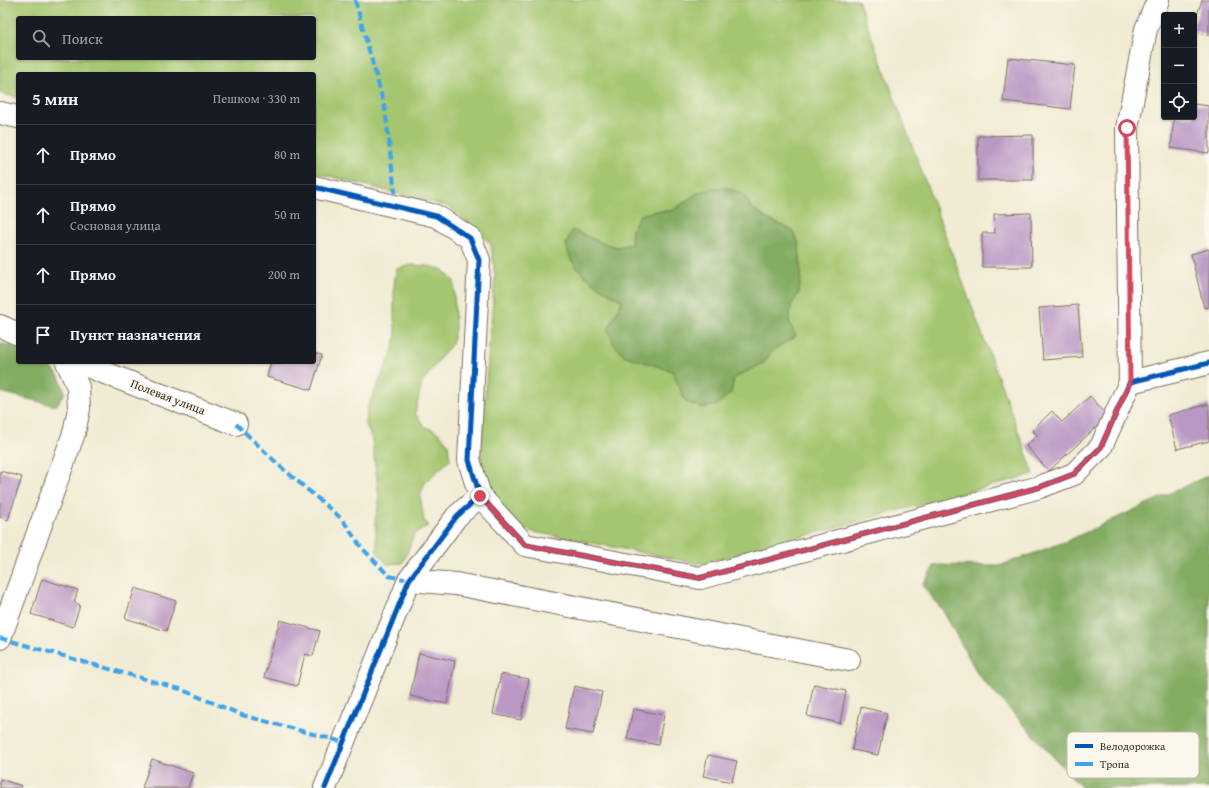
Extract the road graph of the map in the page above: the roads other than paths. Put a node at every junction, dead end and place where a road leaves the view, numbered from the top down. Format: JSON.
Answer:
{"nodes":[{"id":1,"x":1158,"y":0,"type":"edge"},
{"id":2,"x":0,"y":113,"type":"edge"},
{"id":3,"x":16,"y":117,"type":"edge"},
{"id":4,"x":316,"y":187,"type":"edge"},
{"id":5,"x":0,"y":326,"type":"edge"},
{"id":6,"x":16,"y":333,"type":"edge"},
{"id":7,"x":1209,"y":363,"type":"edge"},
{"id":8,"x":68,"y":364,"type":"edge"},
{"id":9,"x":82,"y":364,"type":"edge"},
{"id":10,"x":1130,"y":382,"type":"junction"},
{"id":11,"x":236,"y":424,"type":"dead end"},
{"id":12,"x":480,"y":496,"type":"junction"},
{"id":13,"x":409,"y":580,"type":"junction"},
{"id":14,"x":0,"y":638,"type":"edge"},
{"id":15,"x":849,"y":660,"type":"dead end"},
{"id":16,"x":325,"y":788,"type":"edge"}],
"edges":[{"from":1,"to":10,"type":"street"},
{"from":2,"to":3,"type":"street"},
{"from":4,"to":12,"type":"street"},
{"from":5,"to":6,"type":"street"},
{"from":7,"to":10,"type":"street"},
{"from":8,"to":14,"type":"street"},
{"from":9,"to":11,"type":"street","name":"Полевая улица"},
{"from":10,"to":12,"type":"street"},
{"from":12,"to":13,"type":"street"},
{"from":13,"to":15,"type":"street"},
{"from":13,"to":16,"type":"street"}]}
